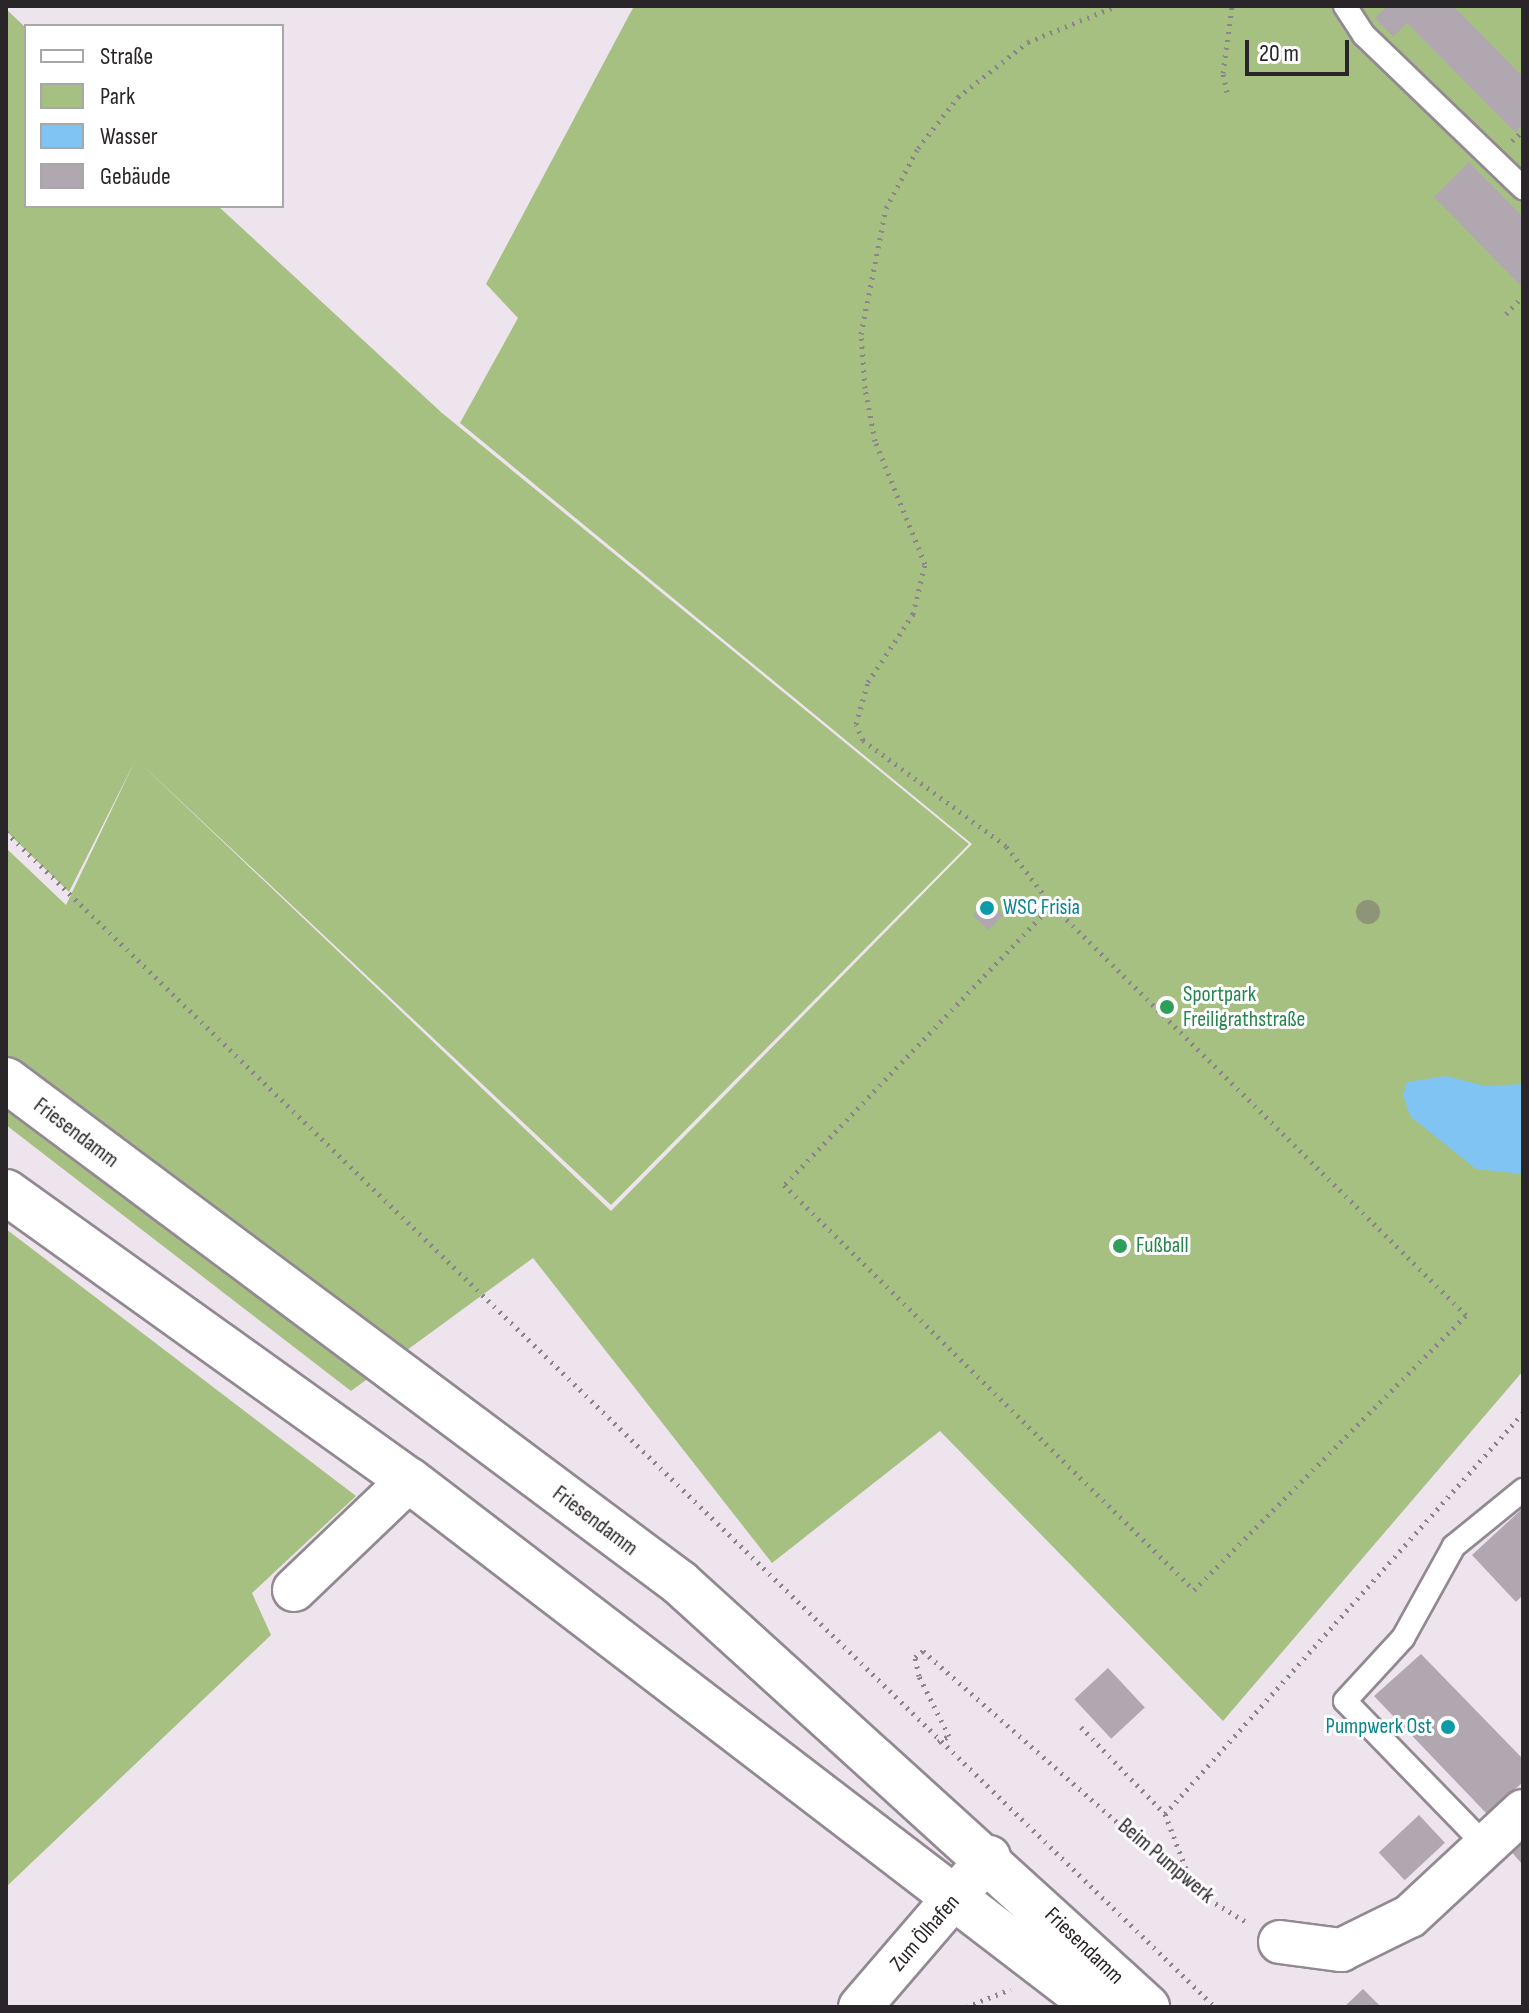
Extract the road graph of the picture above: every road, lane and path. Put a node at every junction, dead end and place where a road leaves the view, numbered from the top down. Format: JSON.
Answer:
{"nodes":[{"id":1,"x":1116,"y":6,"type":"edge"},
{"id":2,"x":1232,"y":6,"type":"edge"},
{"id":3,"x":1345,"y":6,"type":"edge"},
{"id":4,"x":1227,"y":92,"type":"dead end"},
{"id":5,"x":1523,"y":188,"type":"edge"},
{"id":6,"x":1523,"y":296,"type":"edge"},
{"id":7,"x":1506,"y":314,"type":"dead end"},
{"id":8,"x":6,"y":832,"type":"edge"},
{"id":9,"x":1052,"y":905,"type":"junction"},
{"id":10,"x":6,"y":1080,"type":"edge"},
{"id":11,"x":6,"y":1192,"type":"edge"},
{"id":12,"x":1523,"y":1413,"type":"edge"},
{"id":13,"x":409,"y":1480,"type":"junction"},
{"id":14,"x":1523,"y":1490,"type":"edge"},
{"id":15,"x":294,"y":1590,"type":"dead end"},
{"id":16,"x":1081,"y":1727,"type":"dead end"},
{"id":17,"x":938,"y":1742,"type":"junction"},
{"id":18,"x":1523,"y":1811,"type":"edge"},
{"id":19,"x":1165,"y":1814,"type":"junction"},
{"id":20,"x":1486,"y":1846,"type":"junction"},
{"id":21,"x":989,"y":1857,"type":"junction"},
{"id":22,"x":1195,"y":1891,"type":"junction"},
{"id":23,"x":953,"y":1900,"type":"junction"},
{"id":24,"x":1280,"y":1942,"type":"joint"},
{"id":25,"x":860,"y":2007,"type":"edge"},
{"id":26,"x":1097,"y":2007,"type":"edge"},
{"id":27,"x":1147,"y":2007,"type":"edge"},
{"id":28,"x":1215,"y":2007,"type":"edge"}],
"edges":[{"from":1,"to":9,"type":"path"},
{"from":2,"to":4,"type":"path"},
{"from":3,"to":5,"type":"lane"},
{"from":6,"to":7,"type":"path"},
{"from":8,"to":17,"type":"path"},
{"from":9,"to":9,"type":"path"},
{"from":10,"to":21,"type":"main road","name":"Friesendamm"},
{"from":11,"to":13,"type":"main road","name":"Friesendamm"},
{"from":12,"to":19,"type":"path"},
{"from":13,"to":15,"type":"street"},
{"from":13,"to":23,"type":"main road","name":"Friesendamm"},
{"from":14,"to":20,"type":"lane"},
{"from":16,"to":19,"type":"path"},
{"from":17,"to":22,"type":"path","name":"Beim Pumpwerk"},
{"from":17,"to":28,"type":"path"},
{"from":18,"to":20,"type":"street"},
{"from":19,"to":22,"type":"path"},
{"from":20,"to":24,"type":"street"},
{"from":21,"to":23,"type":"street","name":"Zum Ölhafen"},
{"from":21,"to":27,"type":"main road","name":"Friesendamm"},
{"from":22,"to":24,"type":"path","name":"Beim Pumpwerk"},
{"from":23,"to":25,"type":"street","name":"Zum Ölhafen"},
{"from":23,"to":26,"type":"main road","name":"Friesendamm"}]}
